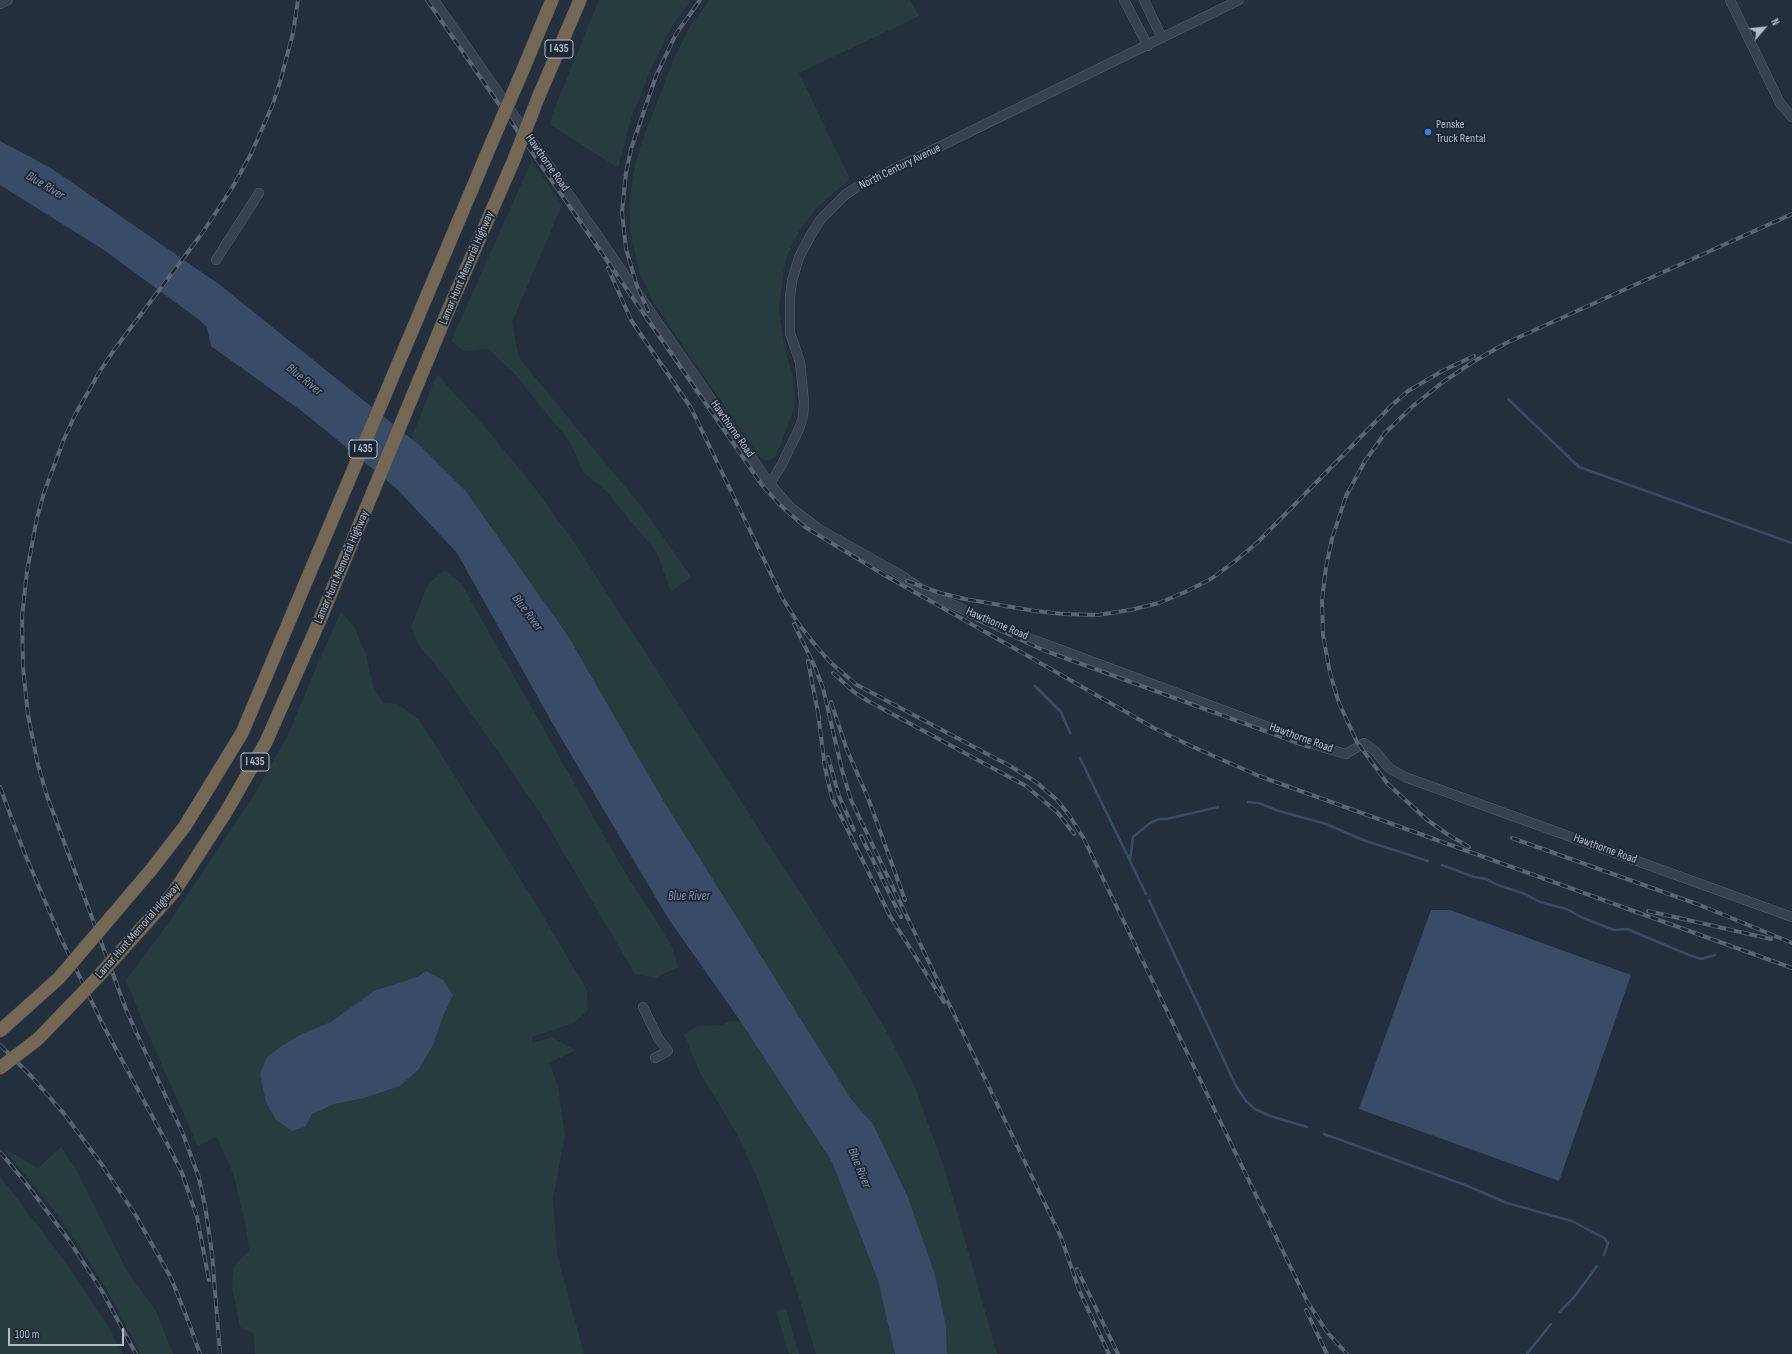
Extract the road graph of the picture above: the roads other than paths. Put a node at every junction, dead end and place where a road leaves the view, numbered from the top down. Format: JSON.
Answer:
{"nodes":[{"id":1,"x":8,"y":0,"type":"edge"},
{"id":2,"x":434,"y":0,"type":"edge"},
{"id":3,"x":552,"y":0,"type":"edge"},
{"id":4,"x":580,"y":0,"type":"edge"},
{"id":5,"x":1124,"y":0,"type":"edge"},
{"id":6,"x":1144,"y":0,"type":"edge"},
{"id":7,"x":1238,"y":0,"type":"edge"},
{"id":8,"x":1730,"y":0,"type":"edge"},
{"id":9,"x":0,"y":4,"type":"edge"},
{"id":10,"x":1162,"y":38,"type":"junction"},
{"id":11,"x":1148,"y":46,"type":"junction"},
{"id":12,"x":1792,"y":117,"type":"edge"},
{"id":13,"x":259,"y":193,"type":"dead end"},
{"id":14,"x":216,"y":260,"type":"dead end"},
{"id":15,"x":770,"y":484,"type":"junction"},
{"id":16,"x":1792,"y":916,"type":"edge"},
{"id":17,"x":643,"y":1007,"type":"dead end"},
{"id":18,"x":0,"y":1031,"type":"edge"},
{"id":19,"x":655,"y":1058,"type":"dead end"},
{"id":20,"x":0,"y":1068,"type":"edge"}],
"edges":[{"from":1,"to":9,"type":"street"},
{"from":2,"to":15,"type":"street","name":"Hawthorne Road"},
{"from":3,"to":18,"type":"highway","number":"I 435","bridge":true},
{"from":4,"to":20,"type":"highway","name":"Lamar Hunt Memorial Highway","number":"I 435","bridge":true},
{"from":5,"to":11,"type":"street"},
{"from":6,"to":10,"type":"street"},
{"from":7,"to":10,"type":"street","name":"North Century Avenue"},
{"from":8,"to":12,"type":"street"},
{"from":10,"to":11,"type":"street","name":"North Century Avenue"},
{"from":11,"to":15,"type":"street","name":"North Century Avenue"},
{"from":13,"to":14,"type":"street"},
{"from":15,"to":16,"type":"street","name":"Hawthorne Road"},
{"from":17,"to":19,"type":"street"}]}
